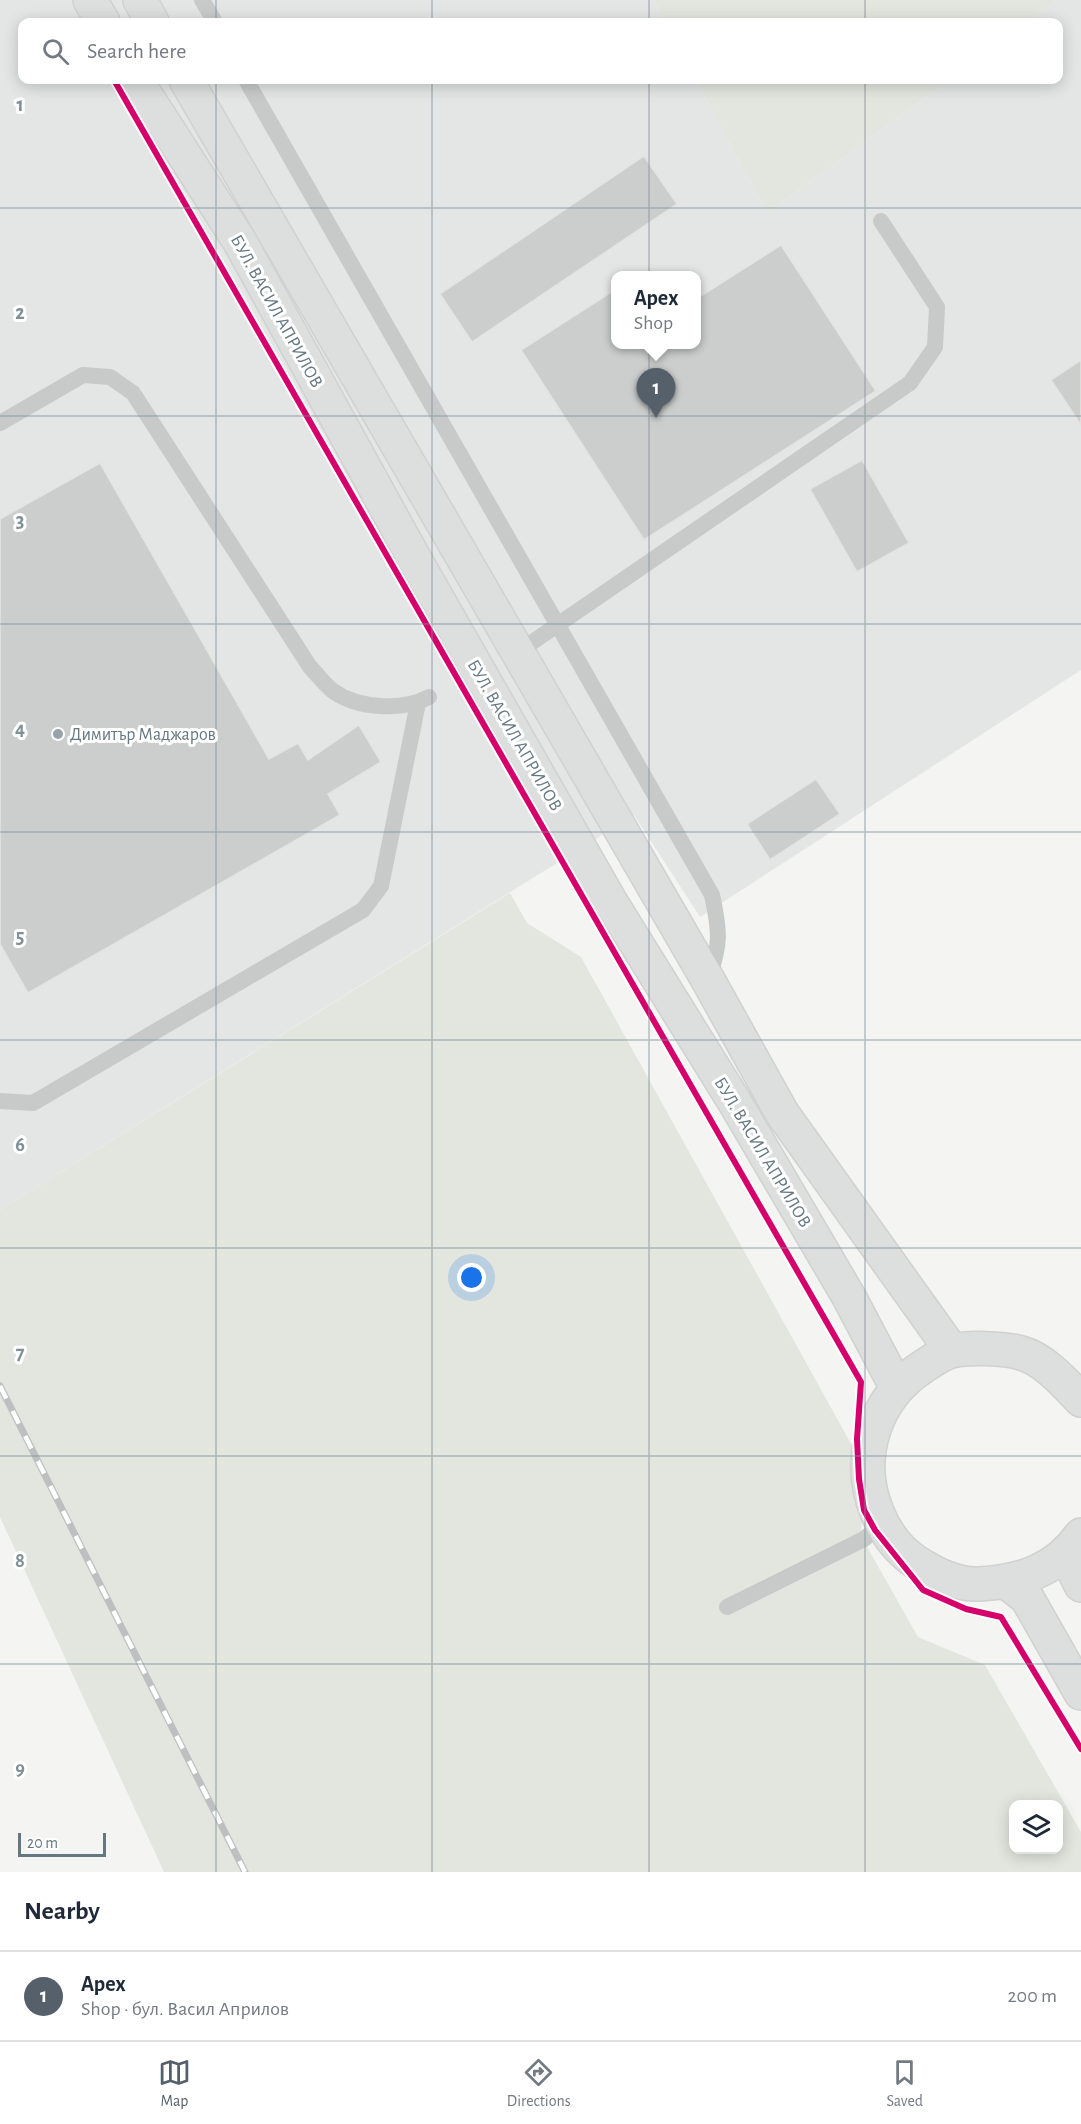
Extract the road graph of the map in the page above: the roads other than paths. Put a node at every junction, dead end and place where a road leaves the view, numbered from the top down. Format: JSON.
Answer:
{"nodes":[{"id":1,"x":90,"y":0,"type":"edge"},
{"id":2,"x":140,"y":0,"type":"edge"},
{"id":3,"x":202,"y":0,"type":"edge"},
{"id":4,"x":101,"y":18,"type":"edge"},
{"id":5,"x":151,"y":18,"type":"edge"},
{"id":6,"x":213,"y":18,"type":"edge"},
{"id":7,"x":139,"y":84,"type":"edge"},
{"id":8,"x":188,"y":84,"type":"edge"},
{"id":9,"x":248,"y":84,"type":"edge"},
{"id":10,"x":881,"y":221,"type":"dead end"},
{"id":11,"x":0,"y":423,"type":"edge"},
{"id":12,"x":558,"y":622,"type":"junction"},
{"id":13,"x":518,"y":652,"type":"junction"},
{"id":14,"x":708,"y":980,"type":"junction"},
{"id":15,"x":0,"y":1101,"type":"edge"},
{"id":16,"x":952,"y":1351,"type":"junction"},
{"id":17,"x":897,"y":1388,"type":"junction"},
{"id":18,"x":1081,"y":1400,"type":"edge"},
{"id":19,"x":882,"y":1524,"type":"junction"},
{"id":20,"x":1073,"y":1544,"type":"edge"},
{"id":21,"x":1008,"y":1583,"type":"junction"},
{"id":22,"x":1081,"y":1585,"type":"edge"},
{"id":23,"x":727,"y":1607,"type":"dead end"},
{"id":24,"x":1081,"y":1693,"type":"edge"}],
"edges":[{"from":1,"to":4,"type":"main road"},
{"from":2,"to":5,"type":"main road"},
{"from":3,"to":6,"type":"lane"},
{"from":7,"to":17,"type":"main road","name":"БУЛ. ВАСИЛ АПРИЛОВ"},
{"from":8,"to":13,"type":"main road","name":"БУЛ. ВАСИЛ АПРИЛОВ"},
{"from":9,"to":12,"type":"lane"},
{"from":10,"to":12,"type":"lane"},
{"from":11,"to":15,"type":"lane"},
{"from":12,"to":13,"type":"lane"},
{"from":12,"to":14,"type":"lane"},
{"from":13,"to":14,"type":"main road","name":"БУЛ. ВАСИЛ АПРИЛОВ"},
{"from":14,"to":16,"type":"main road","name":"БУЛ. ВАСИЛ АПРИЛОВ"},
{"from":16,"to":17,"type":"main road"},
{"from":16,"to":18,"type":"main road"},
{"from":17,"to":19,"type":"main road"},
{"from":19,"to":21,"type":"main road"},
{"from":19,"to":23,"type":"lane"},
{"from":20,"to":21,"type":"main road"},
{"from":20,"to":22,"type":"main road"},
{"from":21,"to":24,"type":"main road"}]}
